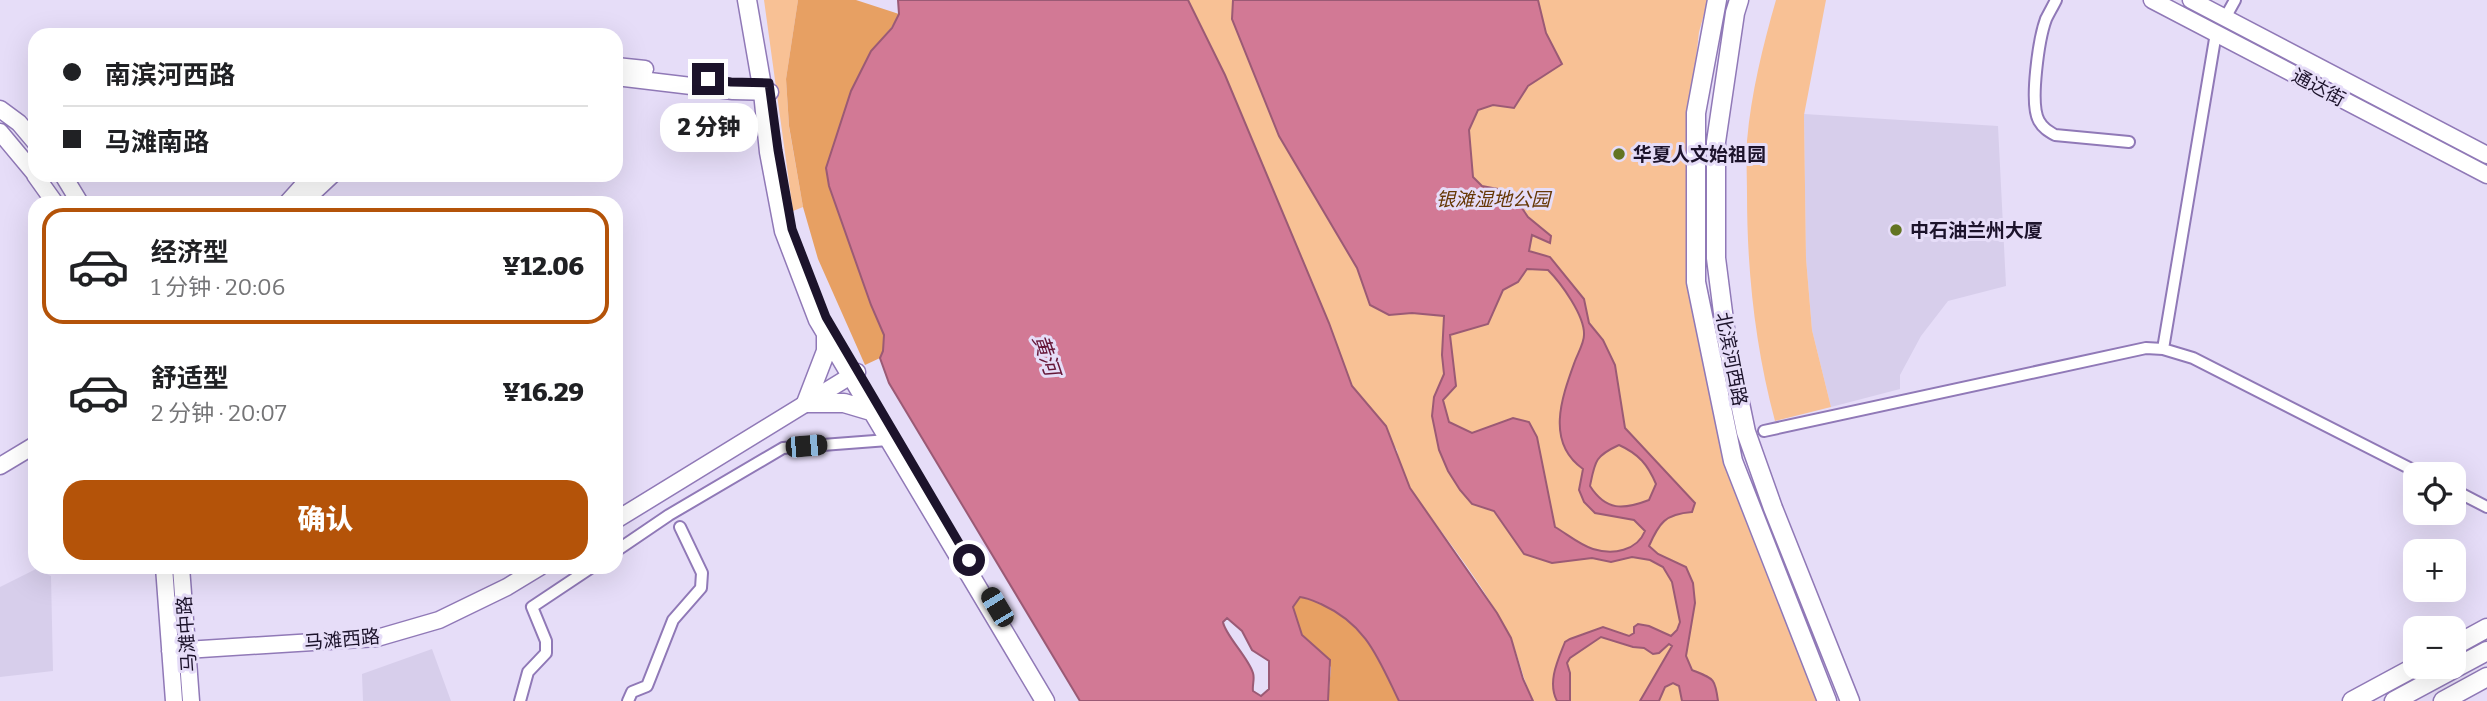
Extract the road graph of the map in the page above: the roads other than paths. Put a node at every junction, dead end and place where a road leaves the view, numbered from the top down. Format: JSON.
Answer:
{"nodes":[{"id":1,"x":747,"y":0,"type":"edge"},
{"id":2,"x":755,"y":0,"type":"edge"},
{"id":3,"x":1717,"y":0,"type":"edge"},
{"id":4,"x":1739,"y":0,"type":"edge"},
{"id":5,"x":2056,"y":0,"type":"edge"},
{"id":6,"x":2152,"y":0,"type":"edge"},
{"id":7,"x":2191,"y":0,"type":"edge"},
{"id":8,"x":2235,"y":0,"type":"edge"},
{"id":9,"x":2225,"y":18,"type":"junction"},
{"id":10,"x":2216,"y":33,"type":"junction"},
{"id":11,"x":623,"y":67,"type":"edge"},
{"id":12,"x":623,"y":79,"type":"edge"},
{"id":13,"x":766,"y":87,"type":"junction"},
{"id":14,"x":0,"y":109,"type":"edge"},
{"id":15,"x":0,"y":132,"type":"edge"},
{"id":16,"x":28,"y":134,"type":"edge"},
{"id":17,"x":2129,"y":142,"type":"dead end"},
{"id":18,"x":2487,"y":155,"type":"edge"},
{"id":19,"x":28,"y":166,"type":"edge"},
{"id":20,"x":2487,"y":174,"type":"edge"},
{"id":21,"x":307,"y":182,"type":"edge"},
{"id":22,"x":324,"y":182,"type":"edge"},
{"id":23,"x":294,"y":196,"type":"edge"},
{"id":24,"x":310,"y":196,"type":"edge"},
{"id":25,"x":826,"y":334,"type":"junction"},
{"id":26,"x":2162,"y":349,"type":"junction"},
{"id":27,"x":854,"y":374,"type":"junction"},
{"id":28,"x":806,"y":403,"type":"junction"},
{"id":29,"x":871,"y":411,"type":"junction"},
{"id":30,"x":1764,"y":430,"type":"dead end"},
{"id":31,"x":888,"y":440,"type":"junction"},
{"id":32,"x":28,"y":449,"type":"edge"},
{"id":33,"x":2403,"y":465,"type":"edge"},
{"id":34,"x":0,"y":466,"type":"edge"},
{"id":35,"x":2466,"y":497,"type":"edge"},
{"id":36,"x":2487,"y":508,"type":"edge"},
{"id":37,"x":623,"y":516,"type":"edge"},
{"id":38,"x":680,"y":527,"type":"dead end"},
{"id":39,"x":623,"y":546,"type":"edge"},
{"id":40,"x":164,"y":574,"type":"edge"},
{"id":41,"x":182,"y":574,"type":"edge"},
{"id":42,"x":528,"y":574,"type":"edge"},
{"id":43,"x":582,"y":574,"type":"edge"},
{"id":44,"x":2487,"y":628,"type":"edge"},
{"id":45,"x":2466,"y":639,"type":"edge"},
{"id":46,"x":188,"y":648,"type":"junction"},
{"id":47,"x":170,"y":651,"type":"junction"},
{"id":48,"x":2483,"y":662,"type":"edge"},
{"id":49,"x":2403,"y":673,"type":"edge"},
{"id":50,"x":174,"y":701,"type":"edge"},
{"id":51,"x":191,"y":701,"type":"edge"},
{"id":52,"x":520,"y":701,"type":"edge"},
{"id":53,"x":628,"y":701,"type":"edge"},
{"id":54,"x":1045,"y":701,"type":"edge"},
{"id":55,"x":1053,"y":701,"type":"edge"},
{"id":56,"x":1827,"y":701,"type":"edge"},
{"id":57,"x":1850,"y":701,"type":"edge"},
{"id":58,"x":2352,"y":701,"type":"edge"},
{"id":59,"x":2394,"y":701,"type":"edge"},
{"id":60,"x":2413,"y":701,"type":"edge"},
{"id":61,"x":2442,"y":701,"type":"edge"}],
"edges":[{"from":1,"to":13,"type":"main road"},
{"from":2,"to":13,"type":"main road"},
{"from":3,"to":56,"type":"main road","name":"北滨河西路"},
{"from":4,"to":57,"type":"main road","name":"北滨河西路"},
{"from":5,"to":17,"type":"street"},
{"from":6,"to":10,"type":"main road","name":"通达街"},
{"from":7,"to":9,"type":"main road","name":"通达街"},
{"from":8,"to":9,"type":"street"},
{"from":9,"to":18,"type":"main road","name":"通达街"},
{"from":10,"to":20,"type":"main road","name":"通达街"},
{"from":10,"to":26,"type":"street"},
{"from":11,"to":13,"type":"main road"},
{"from":12,"to":13,"type":"main road"},
{"from":13,"to":25,"type":"main road"},
{"from":13,"to":27,"type":"main road"},
{"from":14,"to":16,"type":"main road"},
{"from":15,"to":19,"type":"main road"},
{"from":21,"to":23,"type":"main road"},
{"from":22,"to":24,"type":"main road"},
{"from":25,"to":27,"type":"main road"},
{"from":25,"to":28,"type":"main road"},
{"from":26,"to":30,"type":"street"},
{"from":26,"to":33,"type":"street"},
{"from":27,"to":28,"type":"main road"},
{"from":27,"to":29,"type":"main road"},
{"from":27,"to":55,"type":"main road"},
{"from":28,"to":29,"type":"main road"},
{"from":28,"to":37,"type":"main road"},
{"from":29,"to":31,"type":"main road"},
{"from":31,"to":39,"type":"street"},
{"from":31,"to":54,"type":"main road"},
{"from":32,"to":34,"type":"main road"},
{"from":35,"to":36,"type":"street"},
{"from":38,"to":53,"type":"street"},
{"from":40,"to":47,"type":"main road","name":"马滩中路"},
{"from":41,"to":46,"type":"main road","name":"马滩中路"},
{"from":42,"to":46,"type":"main road","name":"马滩西路"},
{"from":43,"to":52,"type":"street"},
{"from":44,"to":45,"type":"main road"},
{"from":46,"to":47,"type":"main road","name":"马滩西路"},
{"from":46,"to":51,"type":"main road","name":"马滩中路"},
{"from":47,"to":50,"type":"main road","name":"马滩中路"},
{"from":48,"to":59,"type":"main road"},
{"from":48,"to":60,"type":"main road"},
{"from":48,"to":61,"type":"main road"},
{"from":49,"to":58,"type":"main road"}]}
